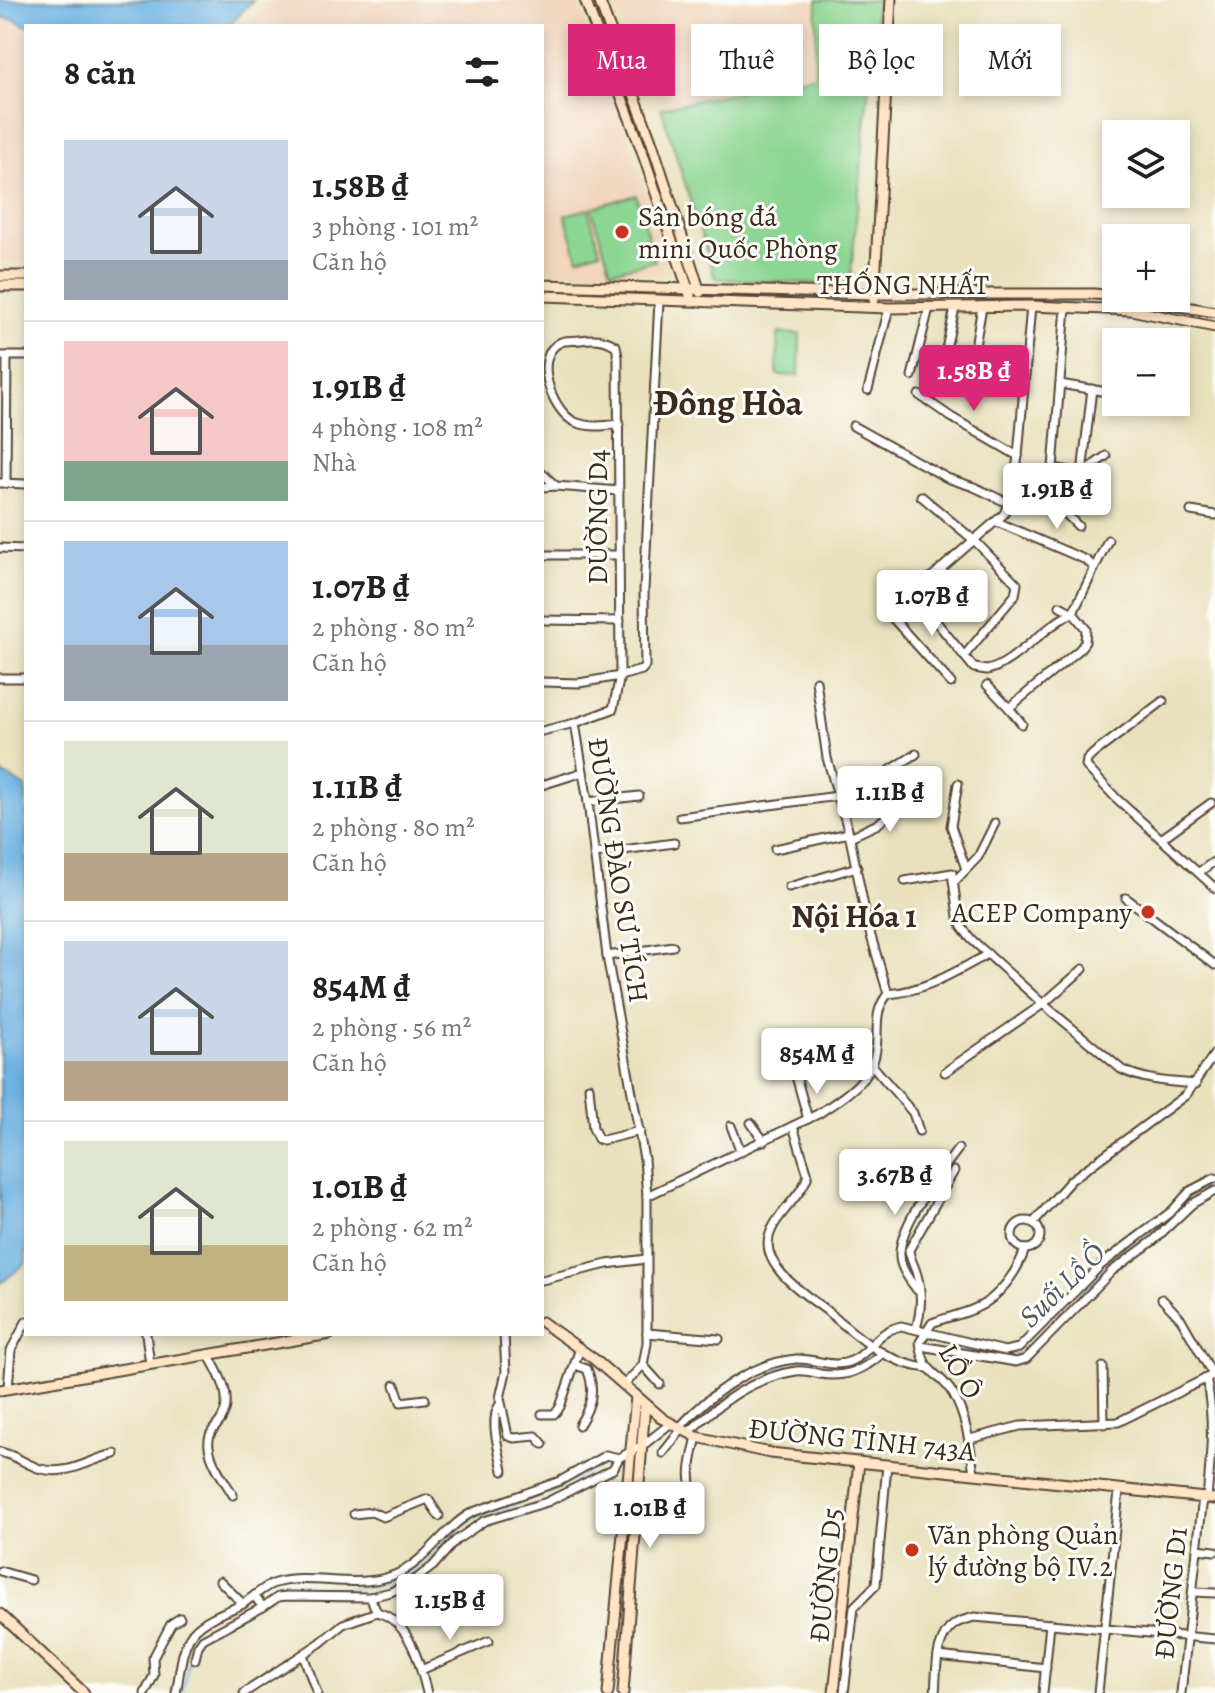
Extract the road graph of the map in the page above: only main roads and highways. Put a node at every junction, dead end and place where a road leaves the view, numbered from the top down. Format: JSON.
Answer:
{"nodes":[{"id":1,"x":585,"y":0,"type":"edge"},
{"id":2,"x":599,"y":0,"type":"edge"},
{"id":3,"x":891,"y":0,"type":"edge"},
{"id":4,"x":595,"y":24,"type":"edge"},
{"id":5,"x":609,"y":24,"type":"edge"},
{"id":6,"x":622,"y":96,"type":"edge"},
{"id":7,"x":636,"y":96,"type":"edge"},
{"id":8,"x":652,"y":143,"type":"junction"},
{"id":9,"x":641,"y":148,"type":"junction"},
{"id":10,"x":0,"y":276,"type":"edge"},
{"id":11,"x":24,"y":276,"type":"edge"},
{"id":12,"x":544,"y":285,"type":"edge"},
{"id":13,"x":0,"y":286,"type":"edge"},
{"id":14,"x":24,"y":286,"type":"edge"},
{"id":15,"x":688,"y":289,"type":"junction"},
{"id":16,"x":699,"y":289,"type":"junction"},
{"id":17,"x":874,"y":294,"type":"junction"},
{"id":18,"x":544,"y":296,"type":"edge"},
{"id":19,"x":1102,"y":296,"type":"edge"},
{"id":20,"x":692,"y":301,"type":"junction"},
{"id":21,"x":704,"y":302,"type":"junction"},
{"id":22,"x":873,"y":307,"type":"junction"},
{"id":23,"x":1190,"y":308,"type":"edge"},
{"id":24,"x":1215,"y":312,"type":"edge"},
{"id":25,"x":1215,"y":327,"type":"edge"},
{"id":26,"x":544,"y":1323,"type":"edge"},
{"id":27,"x":318,"y":1336,"type":"edge"},
{"id":28,"x":4,"y":1389,"type":"edge"},
{"id":29,"x":636,"y":1396,"type":"junction"},
{"id":30,"x":645,"y":1404,"type":"junction"},
{"id":31,"x":859,"y":1462,"type":"junction"},
{"id":32,"x":1208,"y":1498,"type":"edge"},
{"id":33,"x":0,"y":1614,"type":"edge"},
{"id":34,"x":84,"y":1693,"type":"edge"},
{"id":35,"x":608,"y":1693,"type":"edge"},
{"id":36,"x":623,"y":1693,"type":"edge"},
{"id":37,"x":834,"y":1693,"type":"edge"}],
"edges":[{"from":1,"to":4,"type":"main road"},
{"from":2,"to":5,"type":"main road"},
{"from":3,"to":17,"type":"main road"},
{"from":6,"to":9,"type":"main road"},
{"from":7,"to":8,"type":"main road"},
{"from":8,"to":9,"type":"main road"},
{"from":8,"to":16,"type":"main road"},
{"from":9,"to":15,"type":"main road"},
{"from":10,"to":11,"type":"main road"},
{"from":12,"to":15,"type":"main road","name":"THỐNG NHẤT"},
{"from":13,"to":14,"type":"main road"},
{"from":15,"to":16,"type":"main road","name":"THỐNG NHẤT"},
{"from":15,"to":20,"type":"main road"},
{"from":16,"to":17,"type":"main road","name":"THỐNG NHẤT"},
{"from":16,"to":21,"type":"main road"},
{"from":17,"to":19,"type":"main road","name":"THỐNG NHẤT"},
{"from":17,"to":22,"type":"main road"},
{"from":18,"to":20,"type":"main road","name":"THỐNG NHẤT"},
{"from":20,"to":21,"type":"main road","name":"THỐNG NHẤT"},
{"from":21,"to":22,"type":"main road","name":"THỐNG NHẤT"},
{"from":22,"to":25,"type":"main road","name":"THỐNG NHẤT"},
{"from":23,"to":24,"type":"main road"},
{"from":26,"to":29,"type":"main road","name":"ĐƯỜNG TỈNH 743A"},
{"from":27,"to":28,"type":"main road"},
{"from":29,"to":30,"type":"main road","name":"ĐƯỜNG TỈNH 743A"},
{"from":29,"to":35,"type":"main road"},
{"from":30,"to":31,"type":"main road","name":"ĐƯỜNG TỈNH 743A"},
{"from":30,"to":36,"type":"main road"},
{"from":31,"to":32,"type":"main road","name":"ĐƯỜNG TỈNH 743A"},
{"from":31,"to":37,"type":"main road","name":"ĐƯỜNG D5"},
{"from":33,"to":34,"type":"main road"}]}
